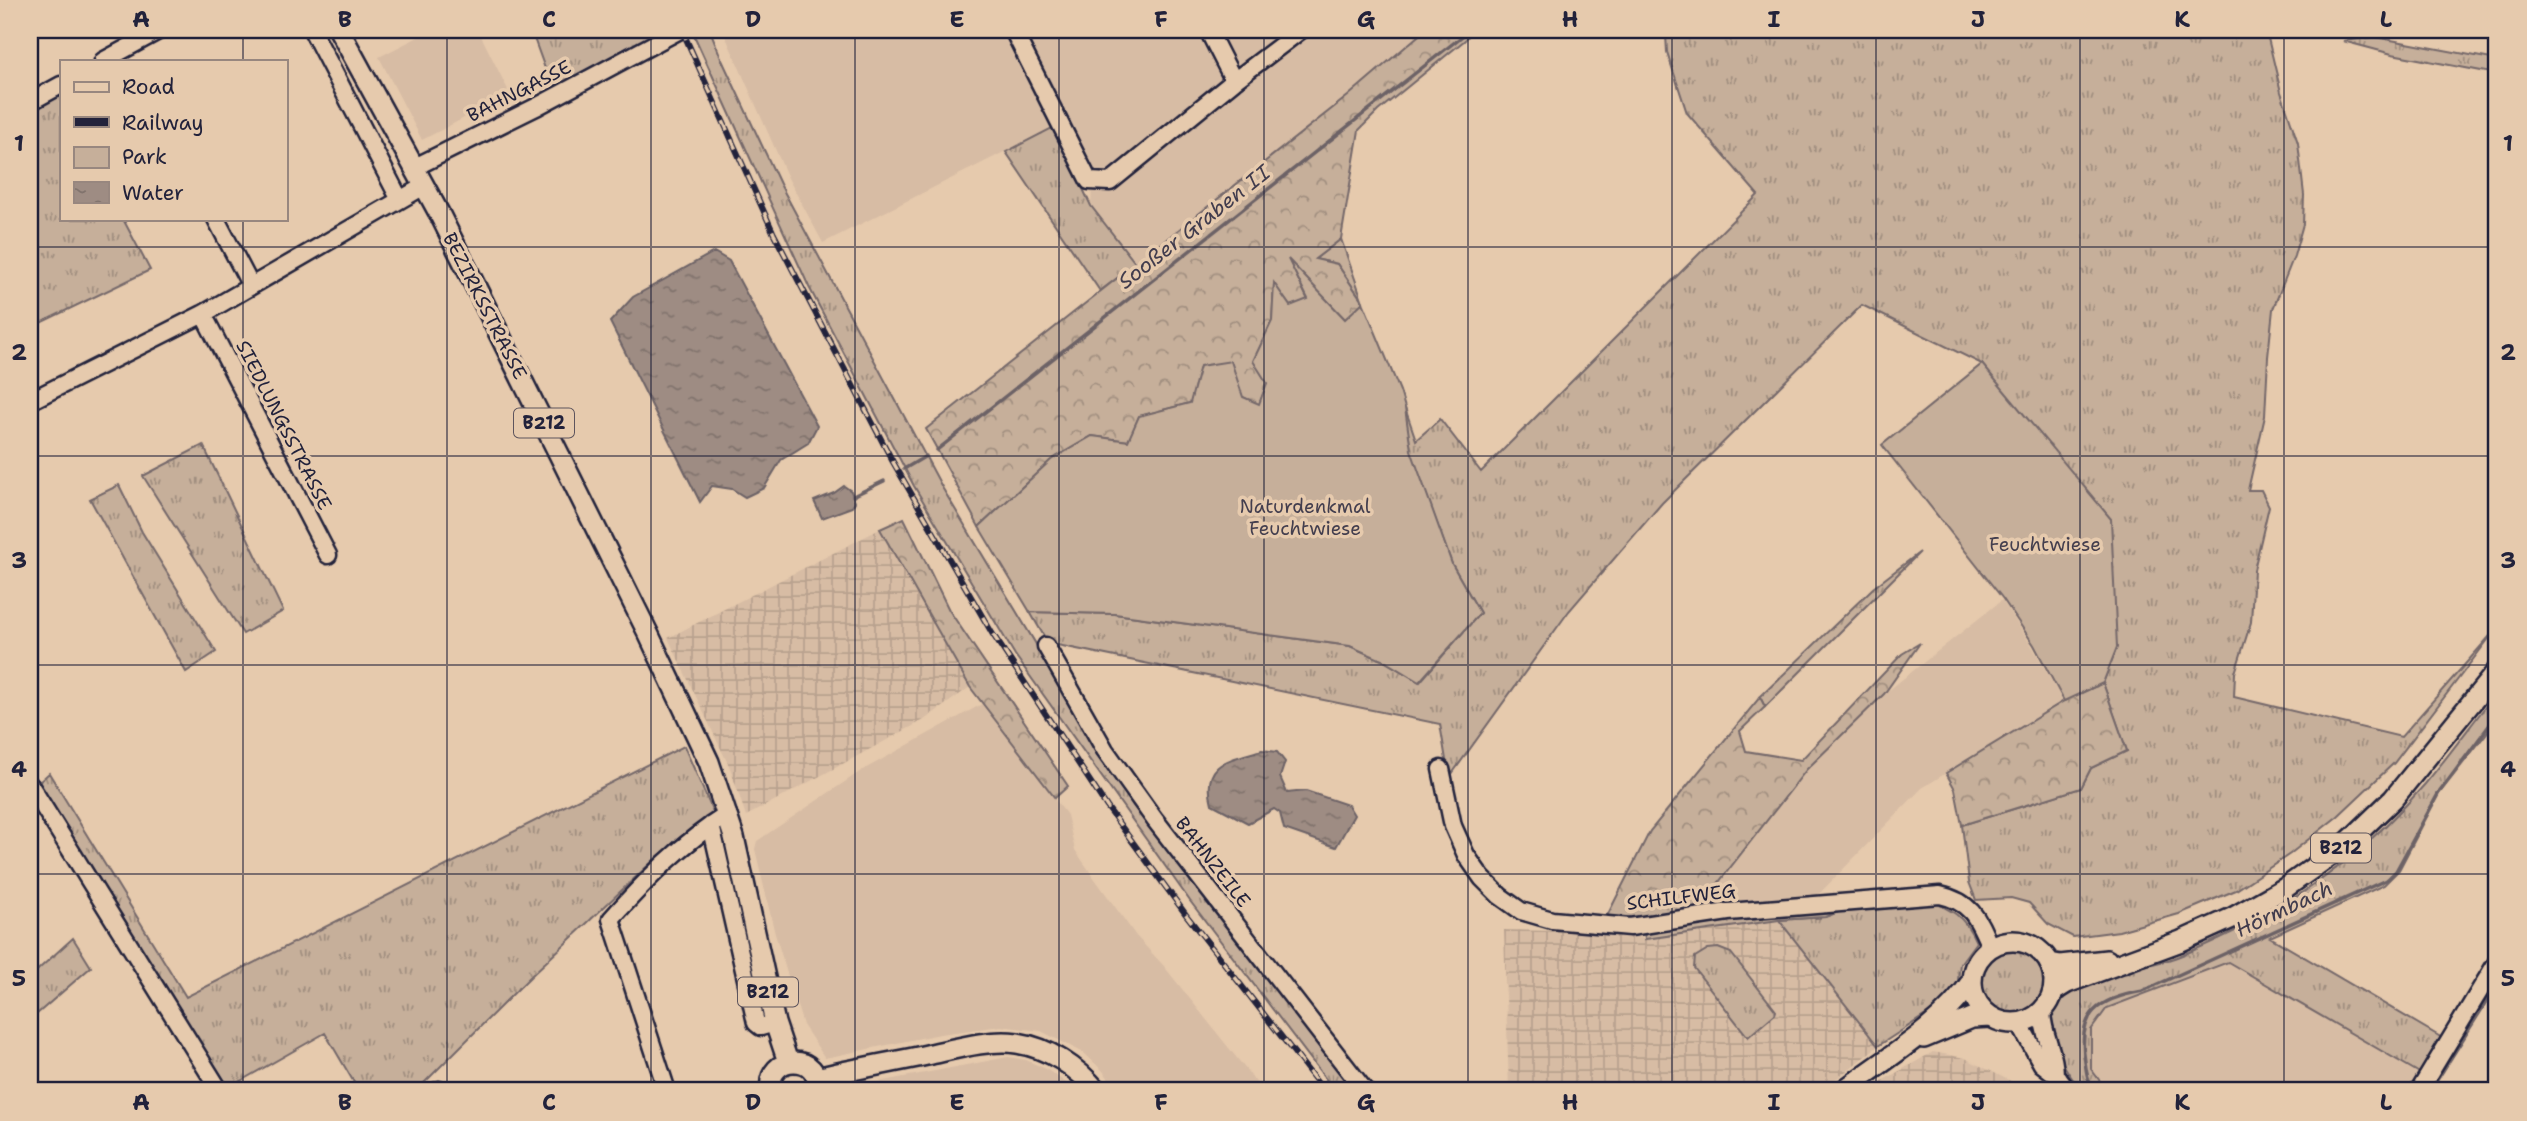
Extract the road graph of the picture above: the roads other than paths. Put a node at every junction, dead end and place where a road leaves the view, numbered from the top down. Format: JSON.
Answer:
{"nodes":[{"id":1,"x":160,"y":30,"type":"edge"},
{"id":2,"x":312,"y":30,"type":"edge"},
{"id":3,"x":339,"y":30,"type":"edge"},
{"id":4,"x":680,"y":30,"type":"edge"},
{"id":5,"x":1013,"y":30,"type":"edge"},
{"id":6,"x":1208,"y":30,"type":"edge"},
{"id":7,"x":1301,"y":30,"type":"edge"},
{"id":8,"x":105,"y":60,"type":"edge"},
{"id":9,"x":1234,"y":81,"type":"junction"},
{"id":10,"x":60,"y":86,"type":"edge"},
{"id":11,"x":30,"y":102,"type":"edge"},
{"id":12,"x":413,"y":168,"type":"junction"},
{"id":13,"x":424,"y":186,"type":"junction"},
{"id":14,"x":400,"y":200,"type":"junction"},
{"id":15,"x":217,"y":220,"type":"edge"},
{"id":16,"x":251,"y":286,"type":"junction"},
{"id":17,"x":203,"y":314,"type":"junction"},
{"id":18,"x":30,"y":401,"type":"edge"},
{"id":19,"x":328,"y":555,"type":"dead end"},
{"id":20,"x":1046,"y":646,"type":"dead end"},
{"id":21,"x":2497,"y":671,"type":"edge"},
{"id":22,"x":1441,"y":769,"type":"dead end"},
{"id":23,"x":30,"y":786,"type":"edge"},
{"id":24,"x":728,"y":814,"type":"junction"},
{"id":25,"x":710,"y":825,"type":"junction"},
{"id":26,"x":1990,"y":947,"type":"junction"},
{"id":27,"x":2132,"y":957,"type":"junction"},
{"id":28,"x":2497,"y":962,"type":"edge"},
{"id":29,"x":2050,"y":963,"type":"junction"},
{"id":30,"x":1971,"y":982,"type":"junction"},
{"id":31,"x":2054,"y":991,"type":"junction"},
{"id":32,"x":2042,"y":1012,"type":"junction"},
{"id":33,"x":1990,"y":1017,"type":"junction"},
{"id":34,"x":775,"y":1023,"type":"junction"},
{"id":35,"x":2019,"y":1023,"type":"junction"},
{"id":36,"x":1904,"y":1046,"type":"junction"},
{"id":37,"x":788,"y":1062,"type":"junction"},
{"id":38,"x":2055,"y":1074,"type":"junction"},
{"id":39,"x":817,"y":1085,"type":"edge"},
{"id":40,"x":220,"y":1091,"type":"edge"},
{"id":41,"x":667,"y":1091,"type":"edge"},
{"id":42,"x":771,"y":1091,"type":"edge"},
{"id":43,"x":1097,"y":1091,"type":"edge"},
{"id":44,"x":1365,"y":1091,"type":"edge"},
{"id":45,"x":1843,"y":1091,"type":"edge"},
{"id":46,"x":2068,"y":1091,"type":"edge"},
{"id":47,"x":2418,"y":1091,"type":"edge"}],
"edges":[{"from":1,"to":8,"type":"street"},
{"from":2,"to":14,"type":"street"},
{"from":3,"to":12,"type":"main road","name":"BEZIRKSSTRASSE","number":"B212"},
{"from":4,"to":12,"type":"street","name":"BAHNGASSE"},
{"from":5,"to":9,"type":"street"},
{"from":6,"to":9,"type":"street"},
{"from":7,"to":9,"type":"street"},
{"from":10,"to":11,"type":"street"},
{"from":12,"to":13,"type":"main road","name":"BEZIRKSSTRASSE","number":"B212"},
{"from":13,"to":14,"type":"street"},
{"from":13,"to":24,"type":"main road","name":"BEZIRKSSTRASSE","number":"B212"},
{"from":14,"to":16,"type":"street"},
{"from":15,"to":16,"type":"street"},
{"from":16,"to":17,"type":"street"},
{"from":17,"to":18,"type":"street"},
{"from":17,"to":19,"type":"street","name":"SIEDLUNGSSTRASSE"},
{"from":20,"to":44,"type":"street","name":"BAHNZEILE"},
{"from":21,"to":27,"type":"main road","number":"B212"},
{"from":22,"to":26,"type":"street","name":"SCHILFWEG"},
{"from":23,"to":40,"type":"street"},
{"from":24,"to":25,"type":"street"},
{"from":24,"to":34,"type":"main road","number":"B212"},
{"from":25,"to":34,"type":"street"},
{"from":25,"to":41,"type":"street"},
{"from":26,"to":29,"type":"main road"},
{"from":26,"to":30,"type":"main road"},
{"from":27,"to":29,"type":"main road","number":"B212"},
{"from":27,"to":31,"type":"main road","number":"B212"},
{"from":28,"to":47,"type":"street"},
{"from":29,"to":31,"type":"main road"},
{"from":30,"to":33,"type":"main road"},
{"from":30,"to":36,"type":"main road"},
{"from":31,"to":32,"type":"main road"},
{"from":32,"to":35,"type":"main road"},
{"from":32,"to":38,"type":"street"},
{"from":33,"to":35,"type":"main road"},
{"from":33,"to":36,"type":"main road"},
{"from":34,"to":37,"type":"main road","number":"B212"},
{"from":35,"to":38,"type":"street"},
{"from":36,"to":45,"type":"main road"},
{"from":37,"to":39,"type":"main road"},
{"from":37,"to":42,"type":"main road"},
{"from":38,"to":46,"type":"street"},
{"from":39,"to":43,"type":"main road"}]}
